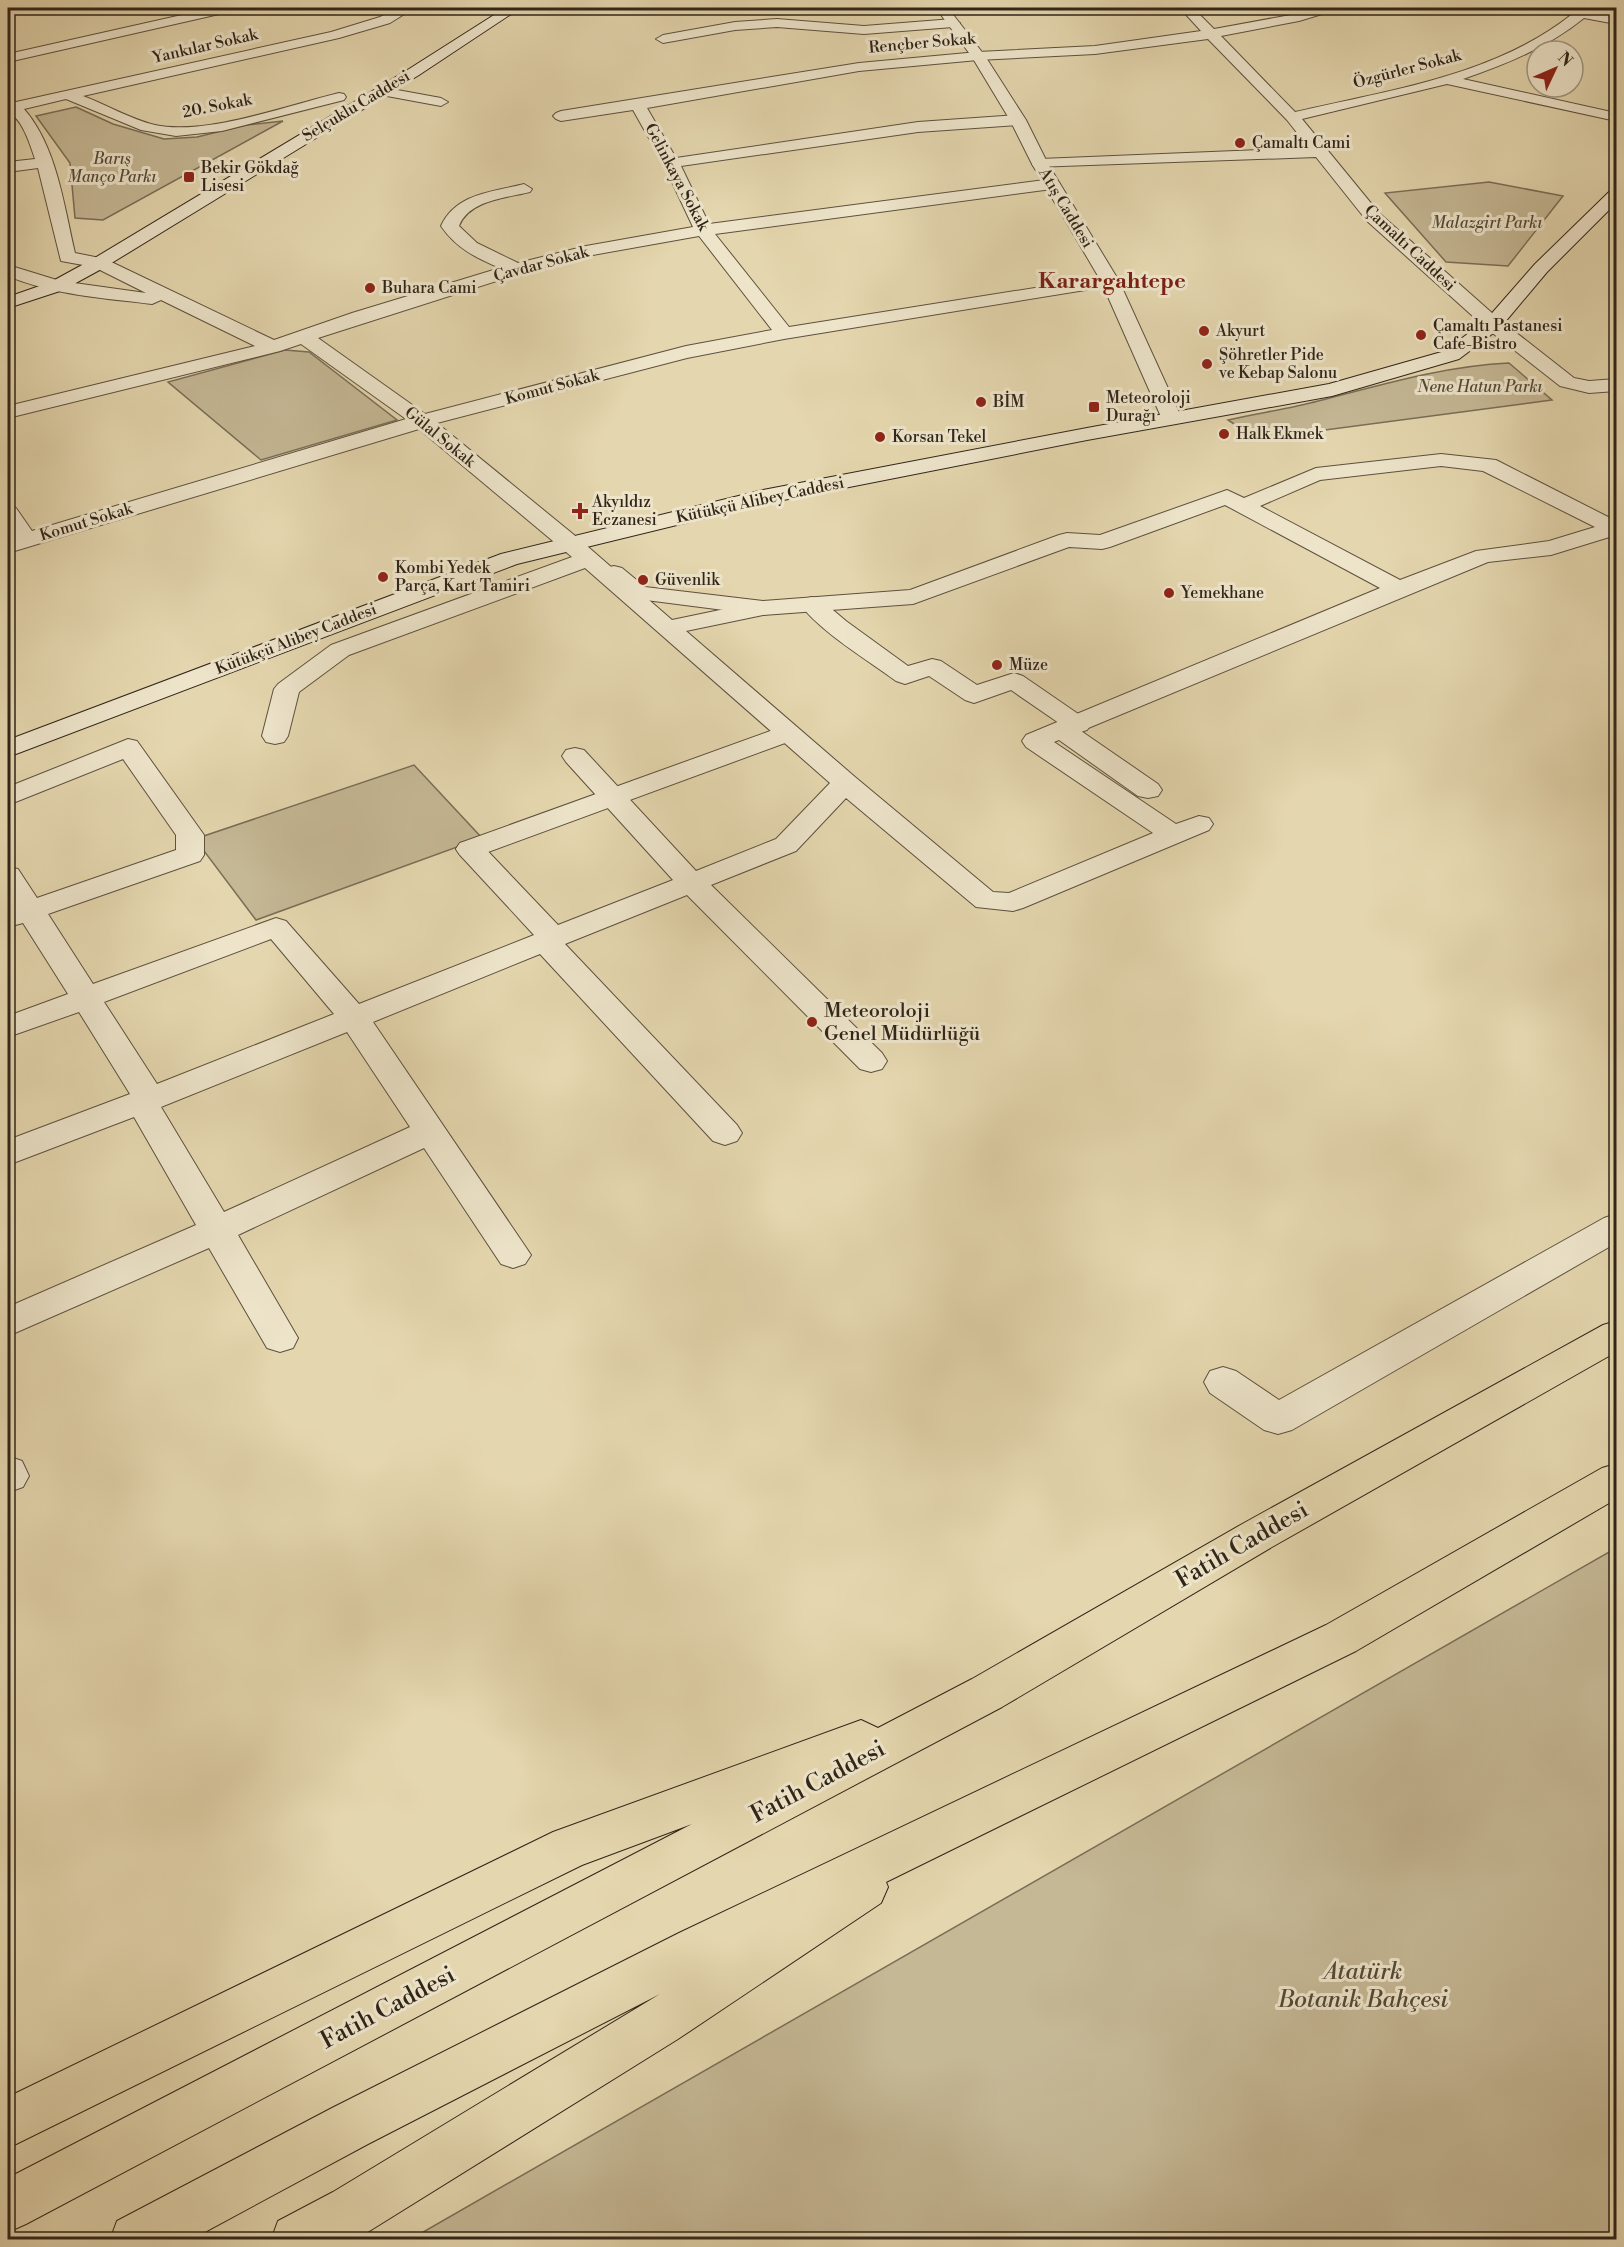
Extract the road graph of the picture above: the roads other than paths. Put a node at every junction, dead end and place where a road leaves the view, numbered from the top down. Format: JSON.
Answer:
{"nodes":[{"id":1,"x":13,"y":8,"type":"edge"},
{"id":2,"x":228,"y":8,"type":"edge"},
{"id":3,"x":407,"y":8,"type":"edge"},
{"id":4,"x":492,"y":8,"type":"edge"},
{"id":5,"x":513,"y":8,"type":"edge"},
{"id":6,"x":942,"y":8,"type":"edge"},
{"id":7,"x":1186,"y":8,"type":"edge"},
{"id":8,"x":1327,"y":8,"type":"edge"},
{"id":9,"x":1554,"y":8,"type":"edge"},
{"id":10,"x":8,"y":9,"type":"edge"},
{"id":11,"x":1585,"y":10,"type":"edge"},
{"id":12,"x":1617,"y":20,"type":"edge"},
{"id":13,"x":953,"y":23,"type":"junction"},
{"id":14,"x":1212,"y":34,"type":"junction"},
{"id":15,"x":663,"y":39,"type":"dead end"},
{"id":16,"x":978,"y":56,"type":"junction"},
{"id":17,"x":8,"y":58,"type":"edge"},
{"id":18,"x":1448,"y":80,"type":"junction"},
{"id":19,"x":367,"y":81,"type":"dead end"},
{"id":20,"x":381,"y":91,"type":"junction"},
{"id":21,"x":343,"y":95,"type":"joint"},
{"id":22,"x":71,"y":96,"type":"junction"},
{"id":23,"x":441,"y":102,"type":"dead end"},
{"id":24,"x":638,"y":105,"type":"junction"},
{"id":25,"x":10,"y":106,"type":"edge"},
{"id":26,"x":561,"y":116,"type":"dead end"},
{"id":27,"x":1292,"y":117,"type":"junction"},
{"id":28,"x":1617,"y":117,"type":"edge"},
{"id":29,"x":1018,"y":120,"type":"junction"},
{"id":30,"x":288,"y":127,"type":"dead end"},
{"id":31,"x":1322,"y":152,"type":"junction"},
{"id":32,"x":44,"y":162,"type":"junction"},
{"id":33,"x":672,"y":163,"type":"junction"},
{"id":34,"x":1040,"y":165,"type":"junction"},
{"id":35,"x":8,"y":167,"type":"edge"},
{"id":36,"x":1052,"y":184,"type":"junction"},
{"id":37,"x":524,"y":189,"type":"dead end"},
{"id":38,"x":1617,"y":194,"type":"edge"},
{"id":39,"x":703,"y":230,"type":"junction"},
{"id":40,"x":88,"y":245,"type":"dead end"},
{"id":41,"x":68,"y":257,"type":"junction"},
{"id":42,"x":99,"y":263,"type":"junction"},
{"id":43,"x":516,"y":269,"type":"junction"},
{"id":44,"x":13,"y":277,"type":"edge"},
{"id":45,"x":1110,"y":281,"type":"junction"},
{"id":46,"x":57,"y":286,"type":"junction"},
{"id":47,"x":8,"y":303,"type":"edge"},
{"id":48,"x":183,"y":303,"type":"junction"},
{"id":49,"x":1493,"y":324,"type":"junction"},
{"id":50,"x":784,"y":333,"type":"junction"},
{"id":51,"x":304,"y":337,"type":"junction"},
{"id":52,"x":273,"y":346,"type":"junction"},
{"id":53,"x":1617,"y":385,"type":"edge"},
{"id":54,"x":8,"y":411,"type":"edge"},
{"id":55,"x":1172,"y":419,"type":"junction"},
{"id":56,"x":422,"y":421,"type":"junction"},
{"id":57,"x":1243,"y":506,"type":"junction"},
{"id":58,"x":8,"y":513,"type":"edge"},
{"id":59,"x":1616,"y":529,"type":"edge"},
{"id":60,"x":17,"y":543,"type":"edge"},
{"id":61,"x":580,"y":551,"type":"junction"},
{"id":62,"x":614,"y":573,"type":"dead end"},
{"id":63,"x":1399,"y":589,"type":"junction"},
{"id":64,"x":812,"y":604,"type":"junction"},
{"id":65,"x":763,"y":608,"type":"junction"},
{"id":66,"x":667,"y":628,"type":"junction"},
{"id":67,"x":1071,"y":728,"type":"junction"},
{"id":68,"x":787,"y":733,"type":"junction"},
{"id":69,"x":275,"y":736,"type":"dead end"},
{"id":70,"x":8,"y":749,"type":"edge"},
{"id":71,"x":574,"y":756,"type":"dead end"},
{"id":72,"x":845,"y":783,"type":"junction"},
{"id":73,"x":8,"y":797,"type":"edge"},
{"id":74,"x":613,"y":797,"type":"junction"},
{"id":75,"x":1174,"y":835,"type":"junction"},
{"id":76,"x":8,"y":875,"type":"edge"},
{"id":77,"x":692,"y":883,"type":"junction"},
{"id":78,"x":19,"y":914,"type":"edge"},
{"id":79,"x":549,"y":940,"type":"junction"},
{"id":80,"x":86,"y":997,"type":"junction"},
{"id":81,"x":354,"y":1018,"type":"junction"},
{"id":82,"x":8,"y":1027,"type":"edge"},
{"id":83,"x":871,"y":1061,"type":"dead end"},
{"id":84,"x":146,"y":1101,"type":"junction"},
{"id":85,"x":430,"y":1132,"type":"junction"},
{"id":86,"x":725,"y":1133,"type":"dead end"},
{"id":87,"x":8,"y":1153,"type":"edge"},
{"id":88,"x":1617,"y":1227,"type":"edge"},
{"id":89,"x":217,"y":1230,"type":"junction"},
{"id":90,"x":513,"y":1255,"type":"dead end"},
{"id":91,"x":8,"y":1322,"type":"edge"},
{"id":92,"x":1617,"y":1335,"type":"edge"},
{"id":93,"x":280,"y":1338,"type":"dead end"},
{"id":94,"x":1224,"y":1382,"type":"dead end"},
{"id":95,"x":1617,"y":1480,"type":"edge"},
{"id":96,"x":987,"y":1694,"type":"junction"},
{"id":97,"x":962,"y":1822,"type":"junction"},
{"id":98,"x":8,"y":2123,"type":"edge"},
{"id":99,"x":8,"y":2206,"type":"edge"},
{"id":100,"x":136,"y":2240,"type":"edge"},
{"id":101,"x":297,"y":2240,"type":"edge"}],
"edges":[{"from":1,"to":10,"type":"street"},
{"from":2,"to":17,"type":"street"},
{"from":3,"to":22,"type":"street","name":"Yankılar Sokak"},
{"from":4,"to":19,"type":"street","name":"Selçuklu Caddesi"},
{"from":5,"to":20,"type":"street","name":"Selçuklu Caddesi"},
{"from":6,"to":13,"type":"street","name":"Atış Caddesi"},
{"from":7,"to":14,"type":"street","name":"Çamaltı Caddesi"},
{"from":8,"to":14,"type":"street","name":"Rençber Sokak"},
{"from":9,"to":11,"type":"street"},
{"from":11,"to":12,"type":"street"},
{"from":11,"to":18,"type":"street","name":"Özgürler Sokak"},
{"from":13,"to":15,"type":"street"},
{"from":13,"to":16,"type":"street","name":"Atış Caddesi"},
{"from":14,"to":16,"type":"street","name":"Rençber Sokak"},
{"from":14,"to":27,"type":"street","name":"Çamaltı Caddesi"},
{"from":16,"to":24,"type":"street","name":"Rençber Sokak"},
{"from":16,"to":29,"type":"street","name":"Atış Caddesi"},
{"from":18,"to":27,"type":"street","name":"Özgürler Sokak"},
{"from":18,"to":28,"type":"street"},
{"from":20,"to":23,"type":"street"},
{"from":20,"to":42,"type":"street","name":"Selçuklu Caddesi"},
{"from":21,"to":22,"type":"street","name":"20. Sokak"},
{"from":21,"to":30,"type":"street","name":"Selçuklu Caddesi"},
{"from":22,"to":25,"type":"street","name":"Yankılar Sokak"},
{"from":24,"to":26,"type":"street","name":"Rençber Sokak"},
{"from":24,"to":33,"type":"street","name":"Gelinkaya Sokak"},
{"from":25,"to":32,"type":"street"},
{"from":27,"to":31,"type":"street","name":"Çamaltı Caddesi"},
{"from":29,"to":33,"type":"street"},
{"from":29,"to":34,"type":"street","name":"Atış Caddesi"},
{"from":31,"to":34,"type":"street"},
{"from":31,"to":49,"type":"street","name":"Çamaltı Caddesi"},
{"from":32,"to":35,"type":"street"},
{"from":32,"to":41,"type":"street"},
{"from":33,"to":39,"type":"street","name":"Gelinkaya Sokak"},
{"from":34,"to":36,"type":"street","name":"Atış Caddesi"},
{"from":36,"to":39,"type":"street","name":"Çavdar Sokak"},
{"from":36,"to":45,"type":"street","name":"Atış Caddesi"},
{"from":37,"to":43,"type":"street"},
{"from":38,"to":49,"type":"street","name":"Kütükçü Alibey Caddesi"},
{"from":39,"to":43,"type":"street","name":"Çavdar Sokak"},
{"from":39,"to":50,"type":"street","name":"Gelinkaya Sokak"},
{"from":40,"to":41,"type":"street"},
{"from":41,"to":42,"type":"street"},
{"from":41,"to":44,"type":"street"},
{"from":42,"to":46,"type":"street","name":"Selçuklu Caddesi"},
{"from":42,"to":48,"type":"street"},
{"from":43,"to":51,"type":"street","name":"Çavdar Sokak"},
{"from":44,"to":46,"type":"street"},
{"from":45,"to":50,"type":"street","name":"Komut Sokak"},
{"from":45,"to":55,"type":"street","name":"Atış Caddesi"},
{"from":46,"to":47,"type":"street","name":"Selçuklu Caddesi"},
{"from":46,"to":48,"type":"street"},
{"from":48,"to":52,"type":"street"},
{"from":49,"to":53,"type":"street","name":"Çamaltı Caddesi"},
{"from":49,"to":55,"type":"street","name":"Kütükçü Alibey Caddesi"},
{"from":50,"to":56,"type":"street","name":"Komut Sokak"},
{"from":51,"to":52,"type":"street","name":"Çavdar Sokak"},
{"from":51,"to":56,"type":"street","name":"Gülal Sokak"},
{"from":52,"to":54,"type":"street","name":"Çavdar Sokak"},
{"from":55,"to":61,"type":"street","name":"Kütükçü Alibey Caddesi"},
{"from":56,"to":60,"type":"street","name":"Komut Sokak"},
{"from":56,"to":61,"type":"street","name":"Gülal Sokak"},
{"from":57,"to":59,"type":"street"},
{"from":57,"to":63,"type":"street"},
{"from":57,"to":64,"type":"street"},
{"from":58,"to":60,"type":"street"},
{"from":59,"to":63,"type":"street"},
{"from":61,"to":66,"type":"street","name":"Gülal Sokak"},
{"from":61,"to":69,"type":"street"},
{"from":61,"to":70,"type":"street","name":"Kütükçü Alibey Caddesi"},
{"from":62,"to":65,"type":"street"},
{"from":63,"to":67,"type":"street"},
{"from":64,"to":65,"type":"street"},
{"from":64,"to":67,"type":"street"},
{"from":65,"to":66,"type":"street"},
{"from":66,"to":68,"type":"street","name":"Gülal Sokak"},
{"from":67,"to":75,"type":"street","name":"Gülal Sokak"},
{"from":67,"to":75,"type":"street"},
{"from":68,"to":72,"type":"street","name":"Gülal Sokak"},
{"from":68,"to":74,"type":"street"},
{"from":71,"to":74,"type":"street"},
{"from":72,"to":75,"type":"street","name":"Gülal Sokak"},
{"from":72,"to":77,"type":"street"},
{"from":73,"to":78,"type":"street"},
{"from":74,"to":77,"type":"street"},
{"from":74,"to":79,"type":"street"},
{"from":76,"to":78,"type":"street"},
{"from":77,"to":79,"type":"street"},
{"from":77,"to":83,"type":"street"},
{"from":78,"to":80,"type":"street"},
{"from":79,"to":81,"type":"street"},
{"from":79,"to":86,"type":"street"},
{"from":80,"to":81,"type":"street"},
{"from":80,"to":82,"type":"street"},
{"from":80,"to":84,"type":"street"},
{"from":81,"to":84,"type":"street"},
{"from":81,"to":85,"type":"street"},
{"from":84,"to":87,"type":"street"},
{"from":84,"to":89,"type":"street"},
{"from":85,"to":89,"type":"street"},
{"from":85,"to":90,"type":"street"},
{"from":88,"to":94,"type":"street"},
{"from":89,"to":91,"type":"street"},
{"from":89,"to":93,"type":"street"},
{"from":92,"to":96,"type":"main road","name":"Fatih Caddesi"},
{"from":95,"to":97,"type":"main road"},
{"from":96,"to":98,"type":"main road"},
{"from":96,"to":99,"type":"main road","name":"Fatih Caddesi"},
{"from":97,"to":100,"type":"main road"},
{"from":97,"to":101,"type":"main road"}]}
